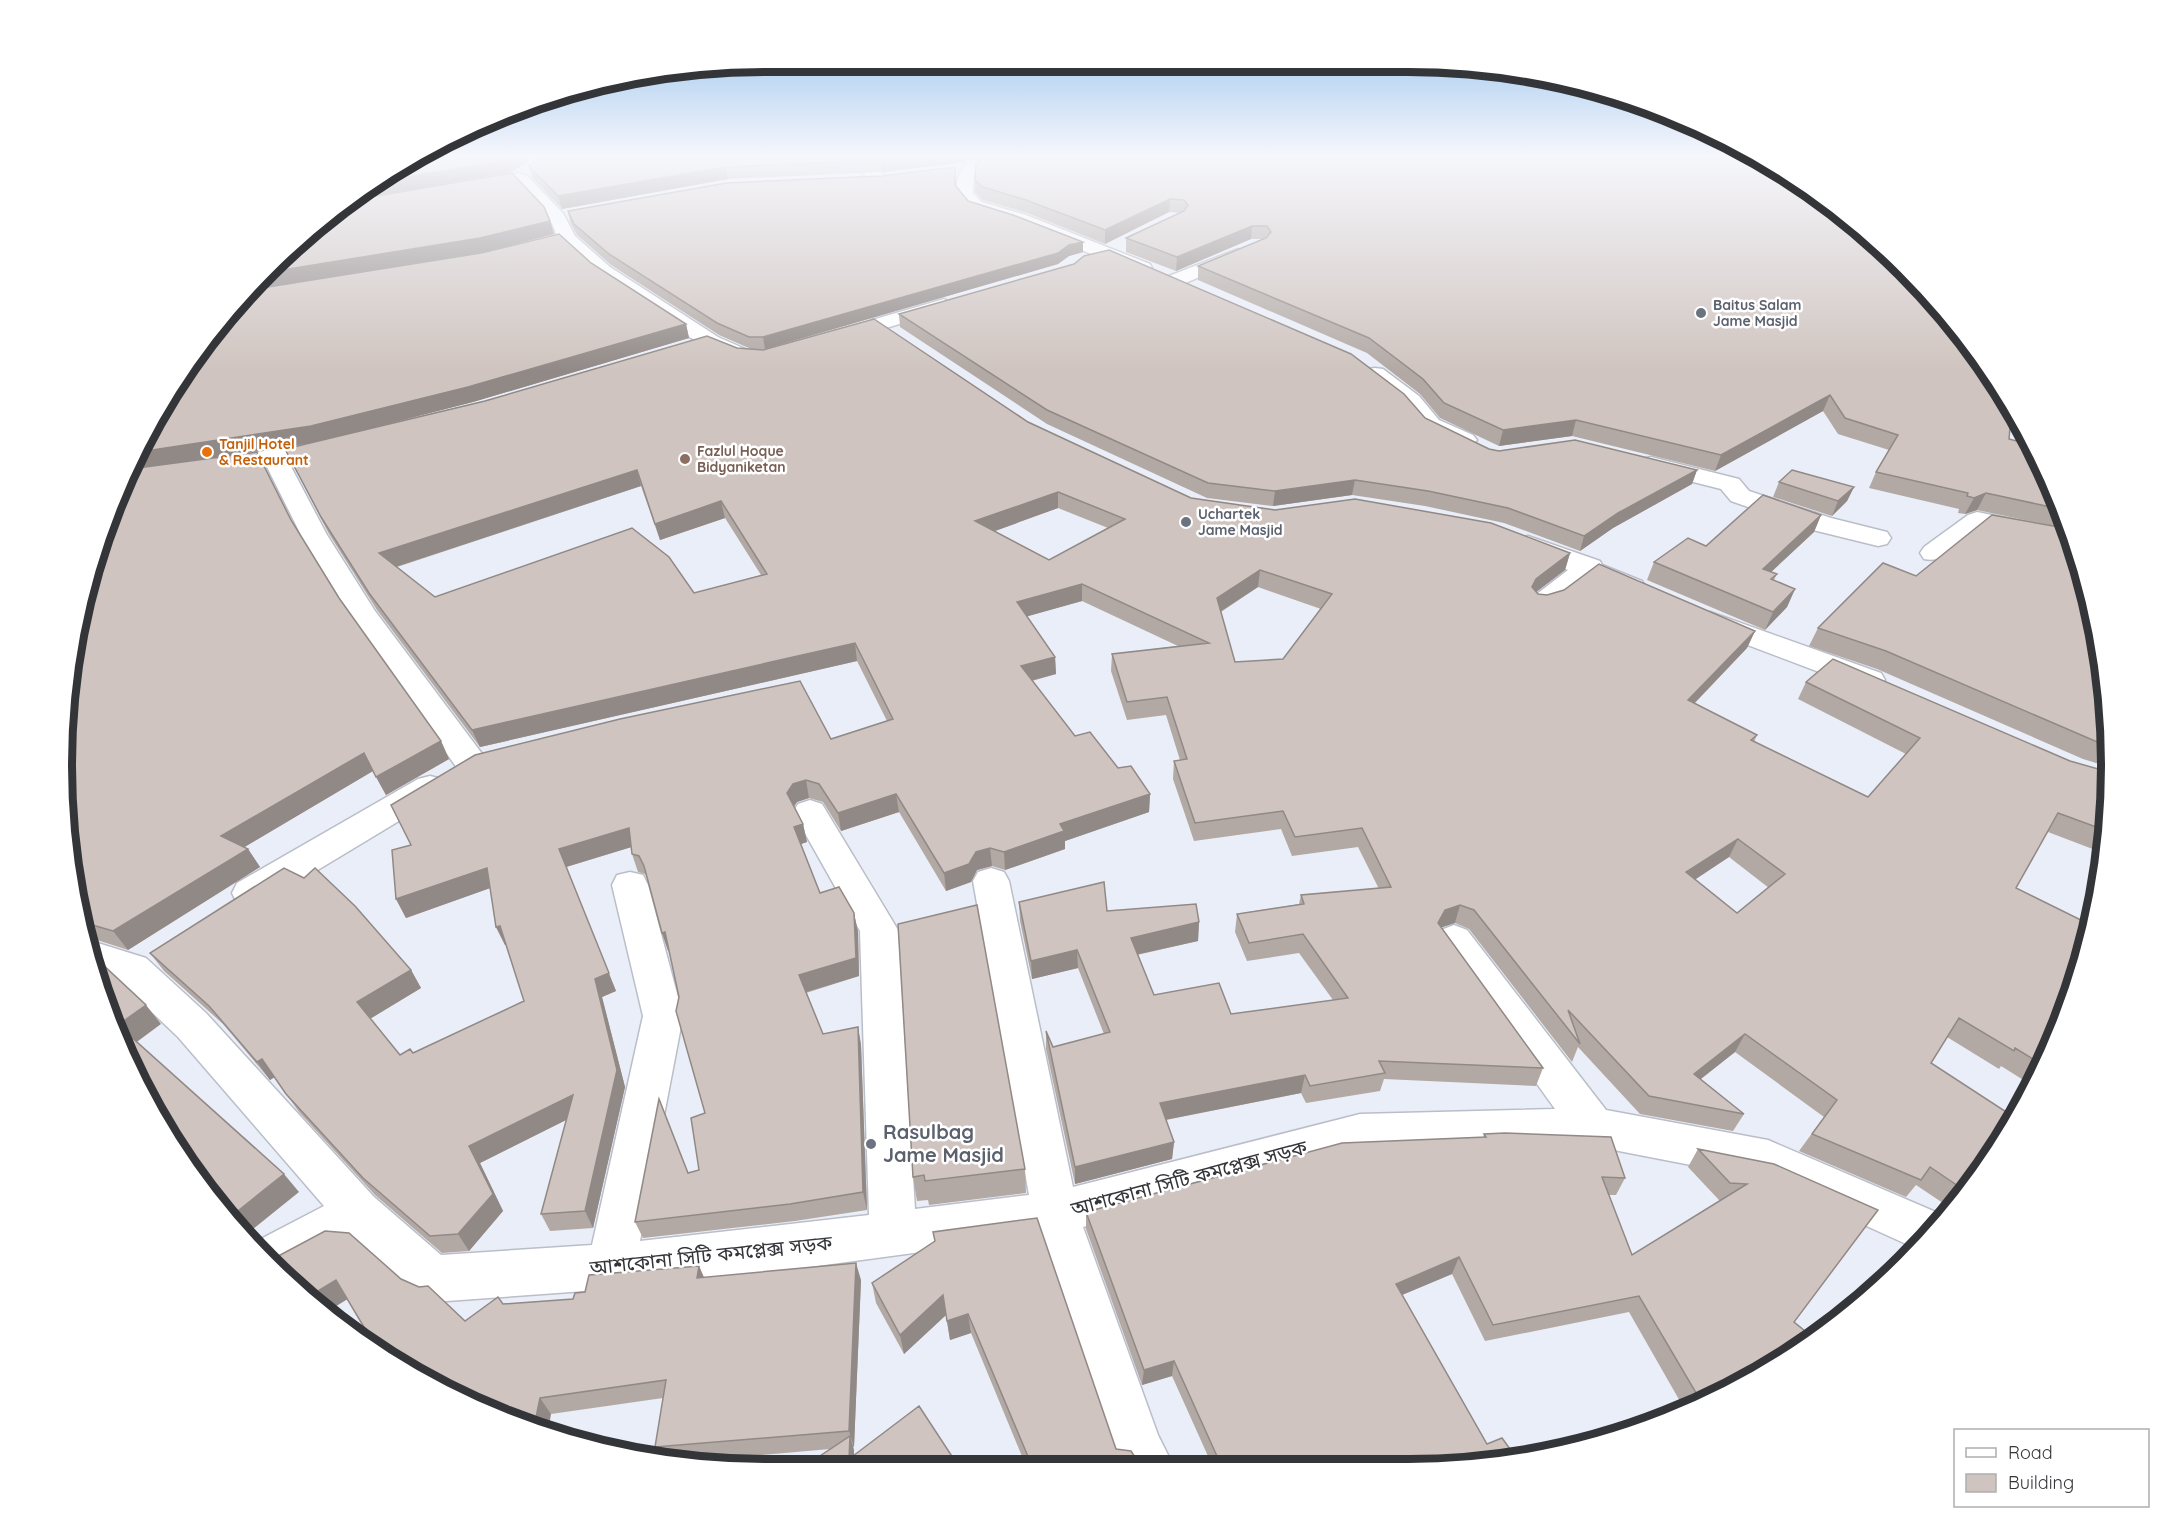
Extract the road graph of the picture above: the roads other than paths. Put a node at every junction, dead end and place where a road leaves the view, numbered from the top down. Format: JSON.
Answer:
{"nodes":[{"id":1,"x":563,"y":229,"type":"edge"},
{"id":2,"x":1051,"y":229,"type":"edge"},
{"id":3,"x":1258,"y":245,"type":"edge"},
{"id":4,"x":1112,"y":250,"type":"junction"},
{"id":5,"x":1077,"y":262,"type":"edge"},
{"id":6,"x":1176,"y":280,"type":"junction"},
{"id":7,"x":1198,"y":290,"type":"edge"},
{"id":8,"x":965,"y":299,"type":"edge"},
{"id":9,"x":711,"y":341,"type":"junction"},
{"id":10,"x":909,"y":344,"type":"edge"},
{"id":11,"x":681,"y":349,"type":"edge"},
{"id":12,"x":766,"y":357,"type":"edge"},
{"id":13,"x":1358,"y":360,"type":"edge"},
{"id":14,"x":350,"y":442,"type":"edge"},
{"id":15,"x":1485,"y":451,"type":"edge"},
{"id":16,"x":274,"y":458,"type":"junction"},
{"id":17,"x":1628,"y":459,"type":"edge"},
{"id":18,"x":196,"y":469,"type":"edge"},
{"id":19,"x":1506,"y":535,"type":"edge"},
{"id":20,"x":1878,"y":538,"type":"dead end"},
{"id":21,"x":2062,"y":538,"type":"edge"},
{"id":22,"x":1933,"y":553,"type":"dead end"},
{"id":23,"x":1590,"y":567,"type":"junction"},
{"id":24,"x":1652,"y":596,"type":"edge"},
{"id":25,"x":1543,"y":603,"type":"edge"},
{"id":26,"x":1683,"y":609,"type":"edge"},
{"id":27,"x":1896,"y":692,"type":"edge"},
{"id":28,"x":810,"y":812,"type":"dead end"},
{"id":29,"x":991,"y":881,"type":"dead end"},
{"id":30,"x":630,"y":885,"type":"dead end"},
{"id":31,"x":226,"y":908,"type":"edge"},
{"id":32,"x":1454,"y":940,"type":"edge"},
{"id":33,"x":99,"y":956,"type":"edge"},
{"id":34,"x":1593,"y":1127,"type":"junction"},
{"id":35,"x":358,"y":1212,"type":"junction"},
{"id":36,"x":1055,"y":1213,"type":"junction"},
{"id":37,"x":1923,"y":1229,"type":"edge"},
{"id":38,"x":893,"y":1234,"type":"junction"},
{"id":39,"x":275,"y":1256,"type":"edge"},
{"id":40,"x":611,"y":1267,"type":"junction"},
{"id":41,"x":1143,"y":1459,"type":"edge"}],
"edges":[{"from":1,"to":9,"type":"street"},
{"from":2,"to":4,"type":"street"},
{"from":3,"to":6,"type":"street"},
{"from":4,"to":5,"type":"street"},
{"from":4,"to":6,"type":"street"},
{"from":6,"to":7,"type":"street"},
{"from":8,"to":10,"type":"street"},
{"from":9,"to":11,"type":"street"},
{"from":9,"to":12,"type":"street"},
{"from":13,"to":15,"type":"street"},
{"from":14,"to":16,"type":"street"},
{"from":16,"to":18,"type":"street"},
{"from":16,"to":31,"type":"street"},
{"from":17,"to":20,"type":"street"},
{"from":19,"to":23,"type":"street"},
{"from":21,"to":22,"type":"street"},
{"from":23,"to":24,"type":"street"},
{"from":23,"to":25,"type":"street"},
{"from":26,"to":27,"type":"street"},
{"from":28,"to":38,"type":"street"},
{"from":29,"to":36,"type":"street"},
{"from":30,"to":40,"type":"street"},
{"from":32,"to":34,"type":"street"},
{"from":33,"to":35,"type":"street"},
{"from":34,"to":36,"type":"street","name":"আশকোনা সিটি কমপ্লেক্স সড়ক"},
{"from":34,"to":37,"type":"street","name":"আশকোনা সিটি কমপ্লেক্স সড়ক"},
{"from":35,"to":39,"type":"street"},
{"from":35,"to":40,"type":"street","name":"আশকোনা সিটি কমপ্লেক্স সড়ক"},
{"from":36,"to":38,"type":"street","name":"আশকোনা সিটি কমপ্লেক্স সড়ক"},
{"from":36,"to":41,"type":"street"},
{"from":38,"to":40,"type":"street","name":"আশকোনা সিটি কমপ্লেক্স সড়ক"}]}
